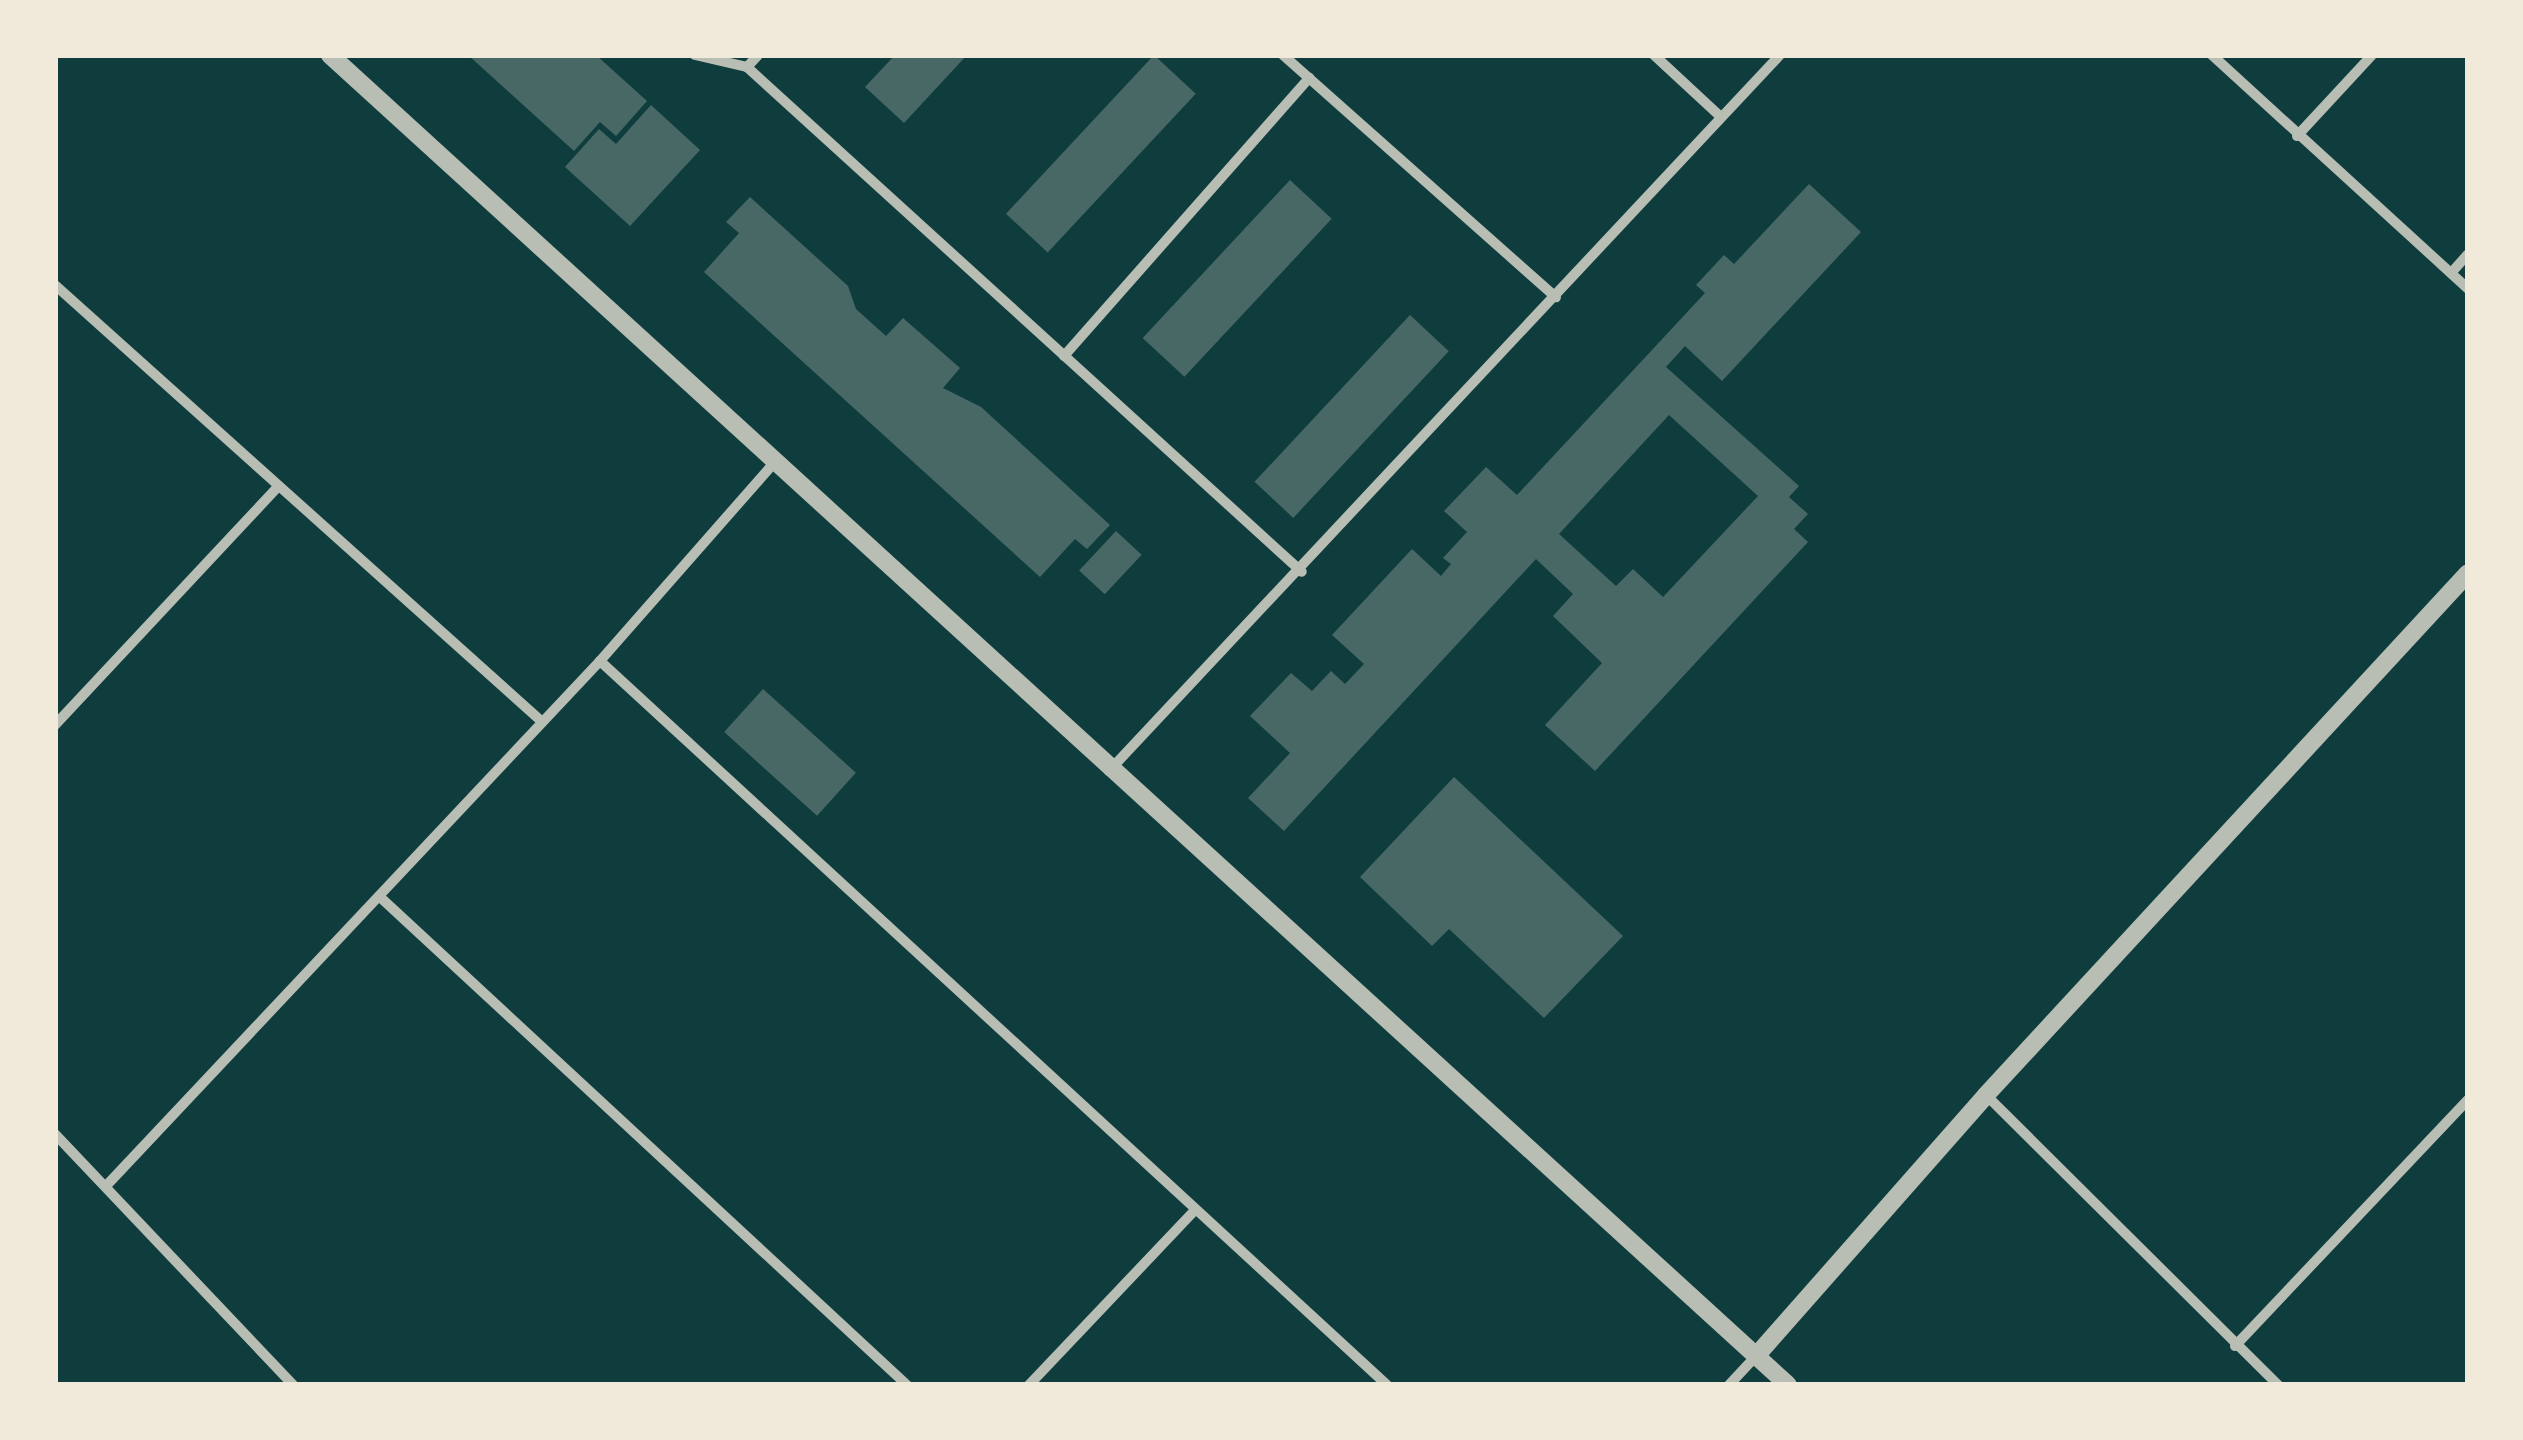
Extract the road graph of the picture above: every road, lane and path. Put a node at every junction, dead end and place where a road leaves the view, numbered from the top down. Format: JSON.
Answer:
{"nodes":[{"id":1,"x":330,"y":55,"type":"edge"},
{"id":2,"x":695,"y":55,"type":"edge"},
{"id":3,"x":758,"y":55,"type":"edge"},
{"id":4,"x":1283,"y":55,"type":"edge"},
{"id":5,"x":1654,"y":55,"type":"edge"},
{"id":6,"x":1780,"y":55,"type":"edge"},
{"id":7,"x":2212,"y":55,"type":"edge"},
{"id":8,"x":2372,"y":55,"type":"edge"},
{"id":9,"x":747,"y":67,"type":"junction"},
{"id":10,"x":1309,"y":78,"type":"junction"},
{"id":11,"x":1721,"y":118,"type":"junction"},
{"id":12,"x":2297,"y":136,"type":"junction"},
{"id":13,"x":2468,"y":254,"type":"edge"},
{"id":14,"x":2451,"y":273,"type":"junction"},
{"id":15,"x":55,"y":285,"type":"edge"},
{"id":16,"x":2468,"y":288,"type":"edge"},
{"id":17,"x":1556,"y":297,"type":"junction"},
{"id":18,"x":1064,"y":356,"type":"junction"},
{"id":19,"x":773,"y":464,"type":"junction"},
{"id":20,"x":276,"y":489,"type":"junction"},
{"id":21,"x":1302,"y":572,"type":"junction"},
{"id":22,"x":2468,"y":573,"type":"edge"},
{"id":23,"x":600,"y":661,"type":"junction"},
{"id":24,"x":539,"y":719,"type":"junction"},
{"id":25,"x":55,"y":725,"type":"edge"},
{"id":26,"x":1109,"y":772,"type":"junction"},
{"id":27,"x":380,"y":897,"type":"junction"},
{"id":28,"x":1986,"y":1095,"type":"junction"},
{"id":29,"x":2468,"y":1100,"type":"edge"},
{"id":30,"x":55,"y":1134,"type":"edge"},
{"id":31,"x":106,"y":1186,"type":"junction"},
{"id":32,"x":1194,"y":1211,"type":"junction"},
{"id":33,"x":2235,"y":1346,"type":"junction"},
{"id":34,"x":1756,"y":1356,"type":"junction"},
{"id":35,"x":292,"y":1385,"type":"edge"},
{"id":36,"x":908,"y":1385,"type":"edge"},
{"id":37,"x":1029,"y":1385,"type":"edge"},
{"id":38,"x":1387,"y":1385,"type":"edge"},
{"id":39,"x":1729,"y":1385,"type":"edge"},
{"id":40,"x":1788,"y":1385,"type":"edge"},
{"id":41,"x":2278,"y":1385,"type":"edge"}],
"edges":[{"from":1,"to":19,"type":"street"},
{"from":2,"to":9,"type":"street"},
{"from":3,"to":9,"type":"street"},
{"from":4,"to":10,"type":"street"},
{"from":5,"to":11,"type":"street"},
{"from":6,"to":11,"type":"street"},
{"from":7,"to":12,"type":"street"},
{"from":8,"to":12,"type":"street"},
{"from":9,"to":18,"type":"street"},
{"from":10,"to":17,"type":"street"},
{"from":10,"to":18,"type":"street"},
{"from":11,"to":17,"type":"street"},
{"from":12,"to":14,"type":"street"},
{"from":13,"to":14,"type":"street"},
{"from":14,"to":16,"type":"street"},
{"from":15,"to":20,"type":"street"},
{"from":17,"to":21,"type":"street"},
{"from":18,"to":21,"type":"street"},
{"from":19,"to":23,"type":"street"},
{"from":19,"to":26,"type":"street"},
{"from":20,"to":24,"type":"street"},
{"from":20,"to":25,"type":"street"},
{"from":21,"to":26,"type":"street"},
{"from":22,"to":28,"type":"street"},
{"from":23,"to":24,"type":"street"},
{"from":23,"to":32,"type":"street"},
{"from":24,"to":27,"type":"street"},
{"from":26,"to":34,"type":"street"},
{"from":27,"to":31,"type":"street"},
{"from":27,"to":36,"type":"street"},
{"from":28,"to":33,"type":"street"},
{"from":28,"to":34,"type":"street"},
{"from":29,"to":33,"type":"street"},
{"from":30,"to":31,"type":"street"},
{"from":31,"to":35,"type":"street"},
{"from":32,"to":37,"type":"street"},
{"from":32,"to":38,"type":"street"},
{"from":33,"to":41,"type":"street"},
{"from":34,"to":39,"type":"street"},
{"from":34,"to":40,"type":"street"}]}
